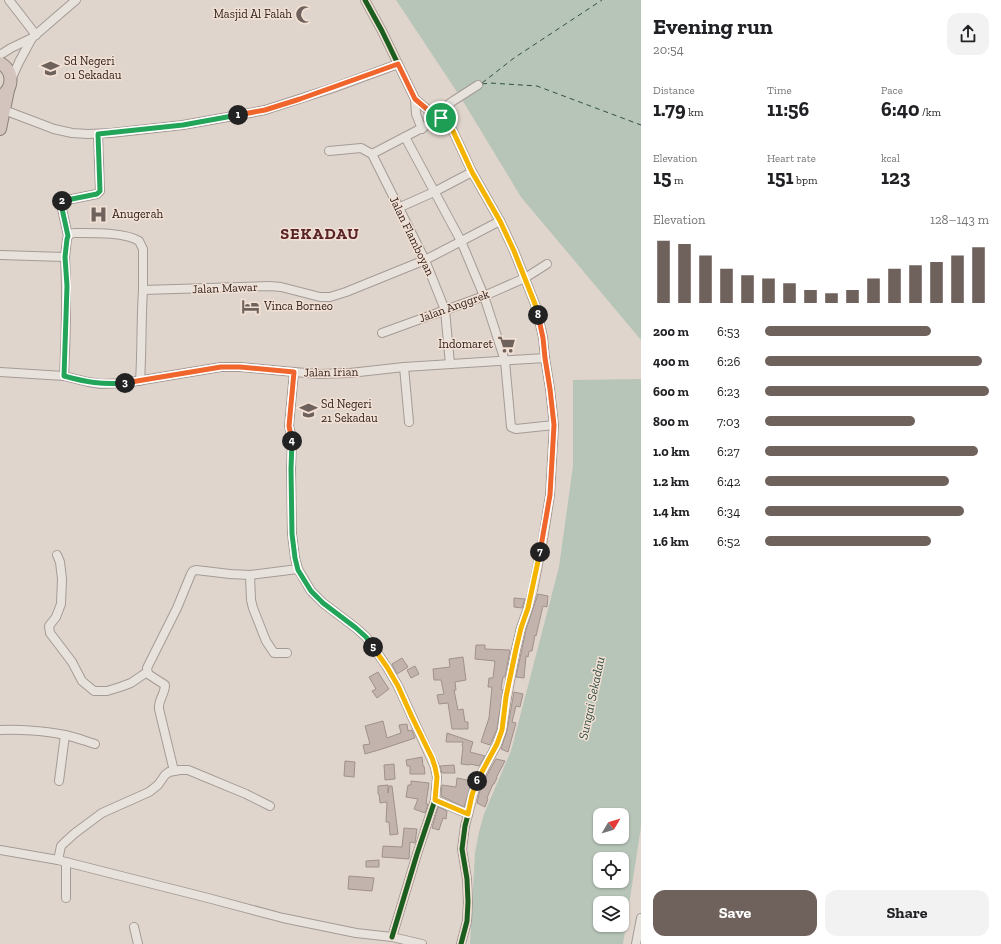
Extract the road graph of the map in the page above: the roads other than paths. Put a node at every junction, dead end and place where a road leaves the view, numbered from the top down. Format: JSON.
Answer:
{"nodes":[{"id":1,"x":9,"y":0,"type":"edge"},
{"id":2,"x":76,"y":0,"type":"edge"},
{"id":3,"x":365,"y":0,"type":"edge"},
{"id":4,"x":34,"y":36,"type":"junction"},
{"id":5,"x":0,"y":55,"type":"edge"},
{"id":6,"x":0,"y":63,"type":"edge"},
{"id":7,"x":398,"y":64,"type":"junction"},
{"id":8,"x":478,"y":85,"type":"dead end"},
{"id":9,"x":6,"y":89,"type":"edge"},
{"id":10,"x":415,"y":99,"type":"junction"},
{"id":11,"x":4,"y":110,"type":"junction"},
{"id":12,"x":441,"y":118,"type":"junction"},
{"id":13,"x":0,"y":129,"type":"edge"},
{"id":14,"x":422,"y":129,"type":"junction"},
{"id":15,"x":98,"y":134,"type":"junction"},
{"id":16,"x":405,"y":136,"type":"junction"},
{"id":17,"x":329,"y":151,"type":"dead end"},
{"id":18,"x":372,"y":154,"type":"junction"},
{"id":19,"x":472,"y":172,"type":"junction"},
{"id":20,"x":434,"y":192,"type":"junction"},
{"id":21,"x":398,"y":208,"type":"junction"},
{"id":22,"x":500,"y":221,"type":"junction"},
{"id":23,"x":68,"y":236,"type":"junction"},
{"id":24,"x":461,"y":241,"type":"junction"},
{"id":25,"x":0,"y":255,"type":"edge"},
{"id":26,"x":65,"y":257,"type":"junction"},
{"id":27,"x":425,"y":260,"type":"junction"},
{"id":28,"x":547,"y":264,"type":"dead end"},
{"id":29,"x":525,"y":278,"type":"junction"},
{"id":30,"x":143,"y":290,"type":"junction"},
{"id":31,"x":484,"y":296,"type":"junction"},
{"id":32,"x":445,"y":310,"type":"junction"},
{"id":33,"x":382,"y":333,"type":"dead end"},
{"id":34,"x":545,"y":358,"type":"junction"},
{"id":35,"x":504,"y":361,"type":"junction"},
{"id":36,"x":450,"y":364,"type":"junction"},
{"id":37,"x":404,"y":367,"type":"junction"},
{"id":38,"x":0,"y":372,"type":"edge"},
{"id":39,"x":294,"y":372,"type":"junction"},
{"id":40,"x":64,"y":376,"type":"junction"},
{"id":41,"x":140,"y":381,"type":"junction"},
{"id":42,"x":408,"y":422,"type":"dead end"},
{"id":43,"x":554,"y":425,"type":"junction"},
{"id":44,"x":57,"y":555,"type":"dead end"},
{"id":45,"x":298,"y":570,"type":"junction"},
{"id":46,"x":250,"y":575,"type":"junction"},
{"id":47,"x":288,"y":653,"type":"dead end"},
{"id":48,"x":147,"y":672,"type":"junction"},
{"id":49,"x":0,"y":730,"type":"edge"},
{"id":50,"x":65,"y":735,"type":"junction"},
{"id":51,"x":95,"y":744,"type":"dead end"},
{"id":52,"x":174,"y":771,"type":"junction"},
{"id":53,"x":59,"y":781,"type":"dead end"},
{"id":54,"x":435,"y":800,"type":"junction"},
{"id":55,"x":270,"y":806,"type":"dead end"},
{"id":56,"x":468,"y":814,"type":"junction"},
{"id":57,"x":0,"y":850,"type":"edge"},
{"id":58,"x":62,"y":861,"type":"junction"},
{"id":59,"x":66,"y":898,"type":"dead end"},
{"id":60,"x":641,"y":918,"type":"edge"},
{"id":61,"x":134,"y":927,"type":"dead end"},
{"id":62,"x":392,"y":938,"type":"junction"},
{"id":63,"x":406,"y":942,"type":"edge"},
{"id":64,"x":138,"y":944,"type":"edge"},
{"id":65,"x":422,"y":944,"type":"edge"},
{"id":66,"x":461,"y":944,"type":"edge"},
{"id":67,"x":636,"y":944,"type":"edge"}],
"edges":[{"from":1,"to":4,"type":"street"},
{"from":2,"to":4,"type":"street"},
{"from":3,"to":7,"type":"street"},
{"from":4,"to":5,"type":"street"},
{"from":4,"to":9,"type":"street"},
{"from":6,"to":9,"type":"highway"},
{"from":7,"to":10,"type":"street"},
{"from":7,"to":15,"type":"street"},
{"from":8,"to":12,"type":"street"},
{"from":9,"to":11,"type":"highway"},
{"from":10,"to":12,"type":"street"},
{"from":10,"to":14,"type":"street"},
{"from":11,"to":13,"type":"highway"},
{"from":11,"to":15,"type":"street"},
{"from":12,"to":14,"type":"street"},
{"from":12,"to":19,"type":"street"},
{"from":14,"to":16,"type":"street"},
{"from":15,"to":23,"type":"street"},
{"from":16,"to":18,"type":"street"},
{"from":16,"to":20,"type":"street"},
{"from":17,"to":18,"type":"street"},
{"from":18,"to":21,"type":"street","name":"Jalan Flamboyan"},
{"from":19,"to":20,"type":"street"},
{"from":19,"to":22,"type":"street"},
{"from":20,"to":21,"type":"street"},
{"from":20,"to":24,"type":"street"},
{"from":21,"to":27,"type":"street","name":"Jalan Flamboyan"},
{"from":22,"to":24,"type":"street","name":"Jalan Mawar"},
{"from":22,"to":29,"type":"street"},
{"from":23,"to":26,"type":"street"},
{"from":23,"to":30,"type":"street"},
{"from":24,"to":27,"type":"street","name":"Jalan Mawar"},
{"from":24,"to":31,"type":"street"},
{"from":25,"to":26,"type":"street"},
{"from":26,"to":40,"type":"street"},
{"from":27,"to":30,"type":"street","name":"Jalan Mawar"},
{"from":27,"to":32,"type":"street","name":"Jalan Flamboyan"},
{"from":28,"to":29,"type":"street","name":"Jalan Anggrek"},
{"from":29,"to":31,"type":"street","name":"Jalan Anggrek"},
{"from":29,"to":34,"type":"street"},
{"from":30,"to":41,"type":"street"},
{"from":31,"to":32,"type":"street","name":"Jalan Anggrek"},
{"from":31,"to":35,"type":"street"},
{"from":32,"to":33,"type":"street","name":"Jalan Anggrek"},
{"from":32,"to":36,"type":"street","name":"Jalan Flamboyan"},
{"from":34,"to":35,"type":"street","name":"Jalan Irian"},
{"from":34,"to":43,"type":"street"},
{"from":35,"to":36,"type":"street","name":"Jalan Irian"},
{"from":35,"to":43,"type":"street"},
{"from":36,"to":37,"type":"street","name":"Jalan Irian"},
{"from":37,"to":39,"type":"street","name":"Jalan Irian"},
{"from":37,"to":42,"type":"street"},
{"from":38,"to":40,"type":"street","name":"Jalan Irian"},
{"from":39,"to":41,"type":"street","name":"Jalan Irian"},
{"from":39,"to":45,"type":"street"},
{"from":40,"to":41,"type":"street","name":"Jalan Irian"},
{"from":43,"to":56,"type":"street"},
{"from":44,"to":48,"type":"street"},
{"from":45,"to":46,"type":"street"},
{"from":45,"to":54,"type":"street"},
{"from":46,"to":47,"type":"street"},
{"from":46,"to":48,"type":"street"},
{"from":48,"to":52,"type":"street"},
{"from":49,"to":50,"type":"street"},
{"from":50,"to":51,"type":"street"},
{"from":50,"to":53,"type":"street"},
{"from":52,"to":55,"type":"street"},
{"from":52,"to":58,"type":"street"},
{"from":54,"to":56,"type":"street"},
{"from":54,"to":62,"type":"street"},
{"from":56,"to":66,"type":"street"},
{"from":57,"to":58,"type":"street"},
{"from":58,"to":59,"type":"street"},
{"from":58,"to":62,"type":"street"},
{"from":60,"to":67,"type":"street"},
{"from":61,"to":64,"type":"street"},
{"from":62,"to":63,"type":"street"},
{"from":63,"to":65,"type":"street"}]}
